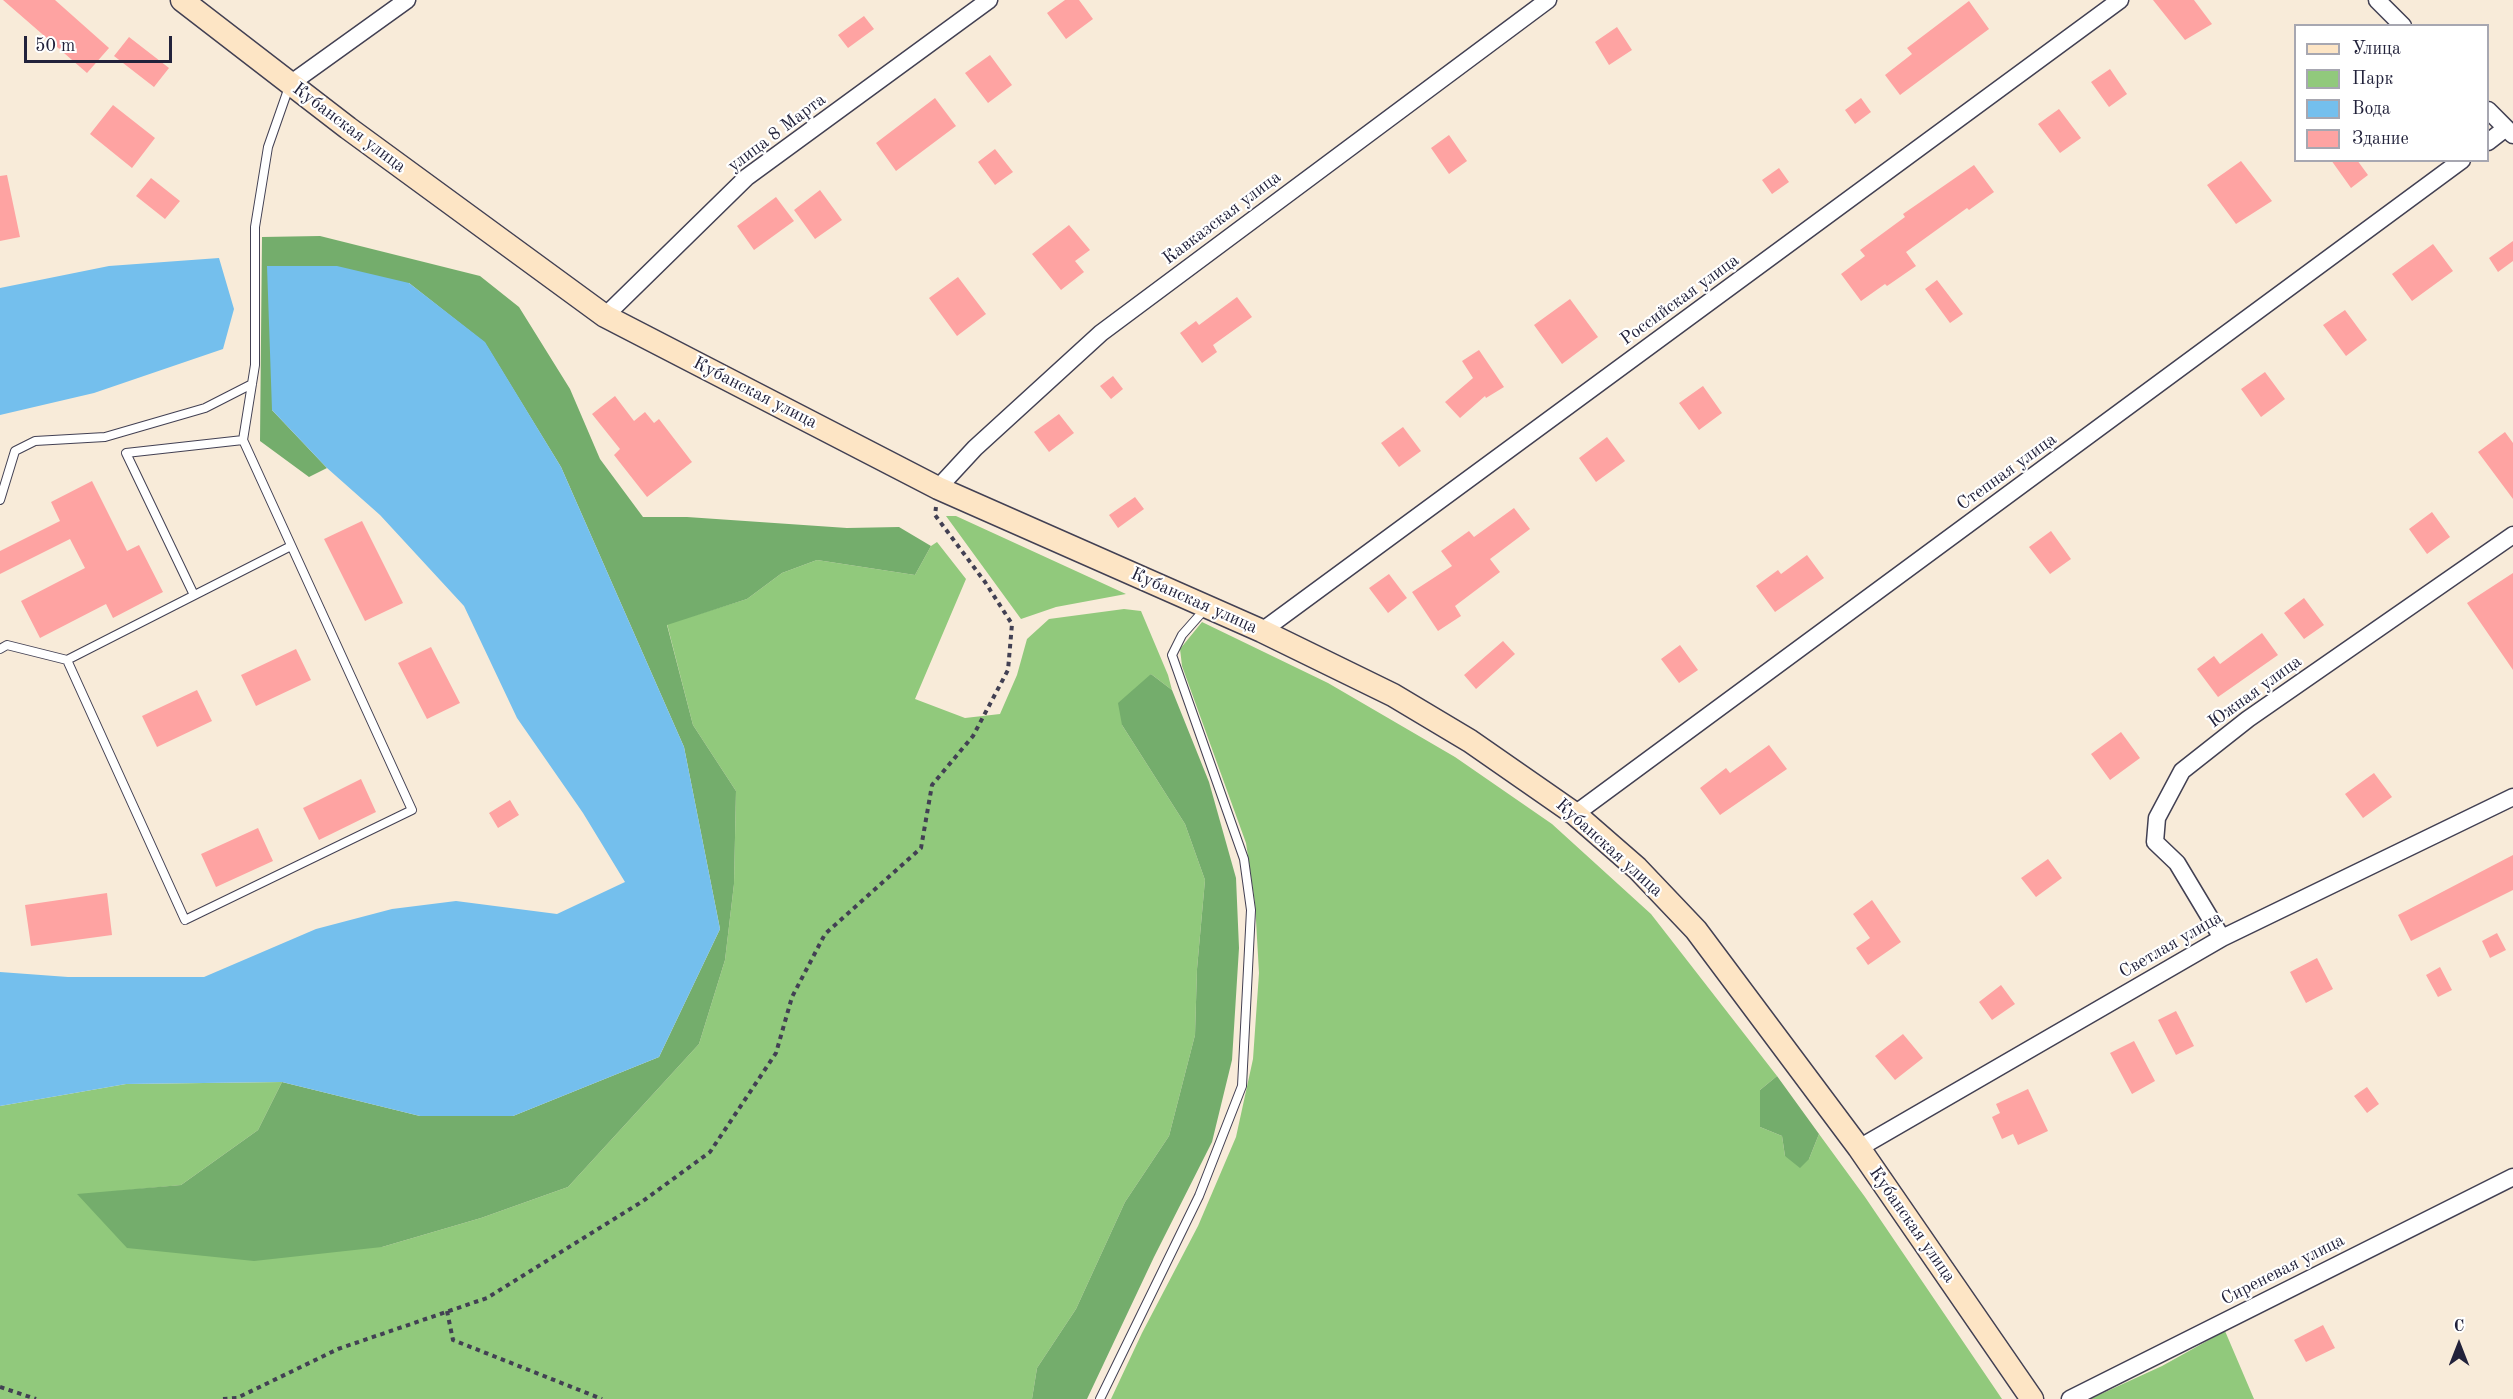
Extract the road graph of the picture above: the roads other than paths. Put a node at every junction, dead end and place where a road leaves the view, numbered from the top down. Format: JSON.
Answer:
{"nodes":[{"id":1,"x":182,"y":0,"type":"edge"},
{"id":2,"x":407,"y":0,"type":"edge"},
{"id":3,"x":989,"y":0,"type":"edge"},
{"id":4,"x":1548,"y":0,"type":"edge"},
{"id":5,"x":2120,"y":0,"type":"edge"},
{"id":6,"x":2377,"y":0,"type":"edge"},
{"id":7,"x":2401,"y":24,"type":"edge"},
{"id":8,"x":290,"y":84,"type":"junction"},
{"id":9,"x":2489,"y":112,"type":"edge"},
{"id":10,"x":2509,"y":132,"type":"edge"},
{"id":11,"x":2489,"y":141,"type":"edge"},
{"id":12,"x":2459,"y":162,"type":"edge"},
{"id":13,"x":605,"y":316,"type":"junction"},
{"id":14,"x":252,"y":384,"type":"junction"},
{"id":15,"x":243,"y":440,"type":"junction"},
{"id":16,"x":938,"y":488,"type":"junction"},
{"id":17,"x":0,"y":500,"type":"edge"},
{"id":18,"x":2513,"y":535,"type":"edge"},
{"id":19,"x":291,"y":546,"type":"junction"},
{"id":20,"x":194,"y":596,"type":"junction"},
{"id":21,"x":1208,"y":607,"type":"junction"},
{"id":22,"x":1262,"y":631,"type":"junction"},
{"id":23,"x":2,"y":646,"type":"edge"},
{"id":24,"x":68,"y":660,"type":"junction"},
{"id":25,"x":2513,"y":797,"type":"edge"},
{"id":26,"x":1575,"y":814,"type":"junction"},
{"id":27,"x":2222,"y":938,"type":"junction"},
{"id":28,"x":1859,"y":1148,"type":"junction"},
{"id":29,"x":2513,"y":1177,"type":"edge"},
{"id":30,"x":1100,"y":1399,"type":"edge"},
{"id":31,"x":2032,"y":1399,"type":"edge"},
{"id":32,"x":2070,"y":1399,"type":"edge"}],
"edges":[{"from":1,"to":8,"type":"main road","name":"Кубанская улица"},
{"from":2,"to":8,"type":"street"},
{"from":3,"to":13,"type":"street","name":"улица 8 Марта"},
{"from":4,"to":16,"type":"street","name":"Кавказская улица"},
{"from":5,"to":22,"type":"street","name":"Российская улица"},
{"from":6,"to":7,"type":"street"},
{"from":8,"to":13,"type":"main road","name":"Кубанская улица"},
{"from":8,"to":14,"type":"lane"},
{"from":9,"to":10,"type":"street"},
{"from":10,"to":11,"type":"street"},
{"from":12,"to":26,"type":"street","name":"Степная улица"},
{"from":13,"to":16,"type":"main road","name":"Кубанская улица"},
{"from":14,"to":15,"type":"lane"},
{"from":14,"to":17,"type":"lane"},
{"from":15,"to":19,"type":"lane"},
{"from":15,"to":20,"type":"lane"},
{"from":16,"to":21,"type":"main road","name":"Кубанская улица"},
{"from":18,"to":27,"type":"street","name":"Южная улица"},
{"from":19,"to":20,"type":"lane"},
{"from":19,"to":24,"type":"lane"},
{"from":20,"to":24,"type":"lane"},
{"from":21,"to":22,"type":"main road","name":"Кубанская улица"},
{"from":21,"to":30,"type":"lane"},
{"from":22,"to":26,"type":"main road","name":"Кубанская улица"},
{"from":23,"to":24,"type":"lane"},
{"from":25,"to":27,"type":"street","name":"Светлая улица"},
{"from":26,"to":28,"type":"main road","name":"Кубанская улица"},
{"from":27,"to":28,"type":"street","name":"Светлая улица"},
{"from":28,"to":31,"type":"main road","name":"Кубанская улица"},
{"from":29,"to":32,"type":"street","name":"Сиреневая улица"}]}
